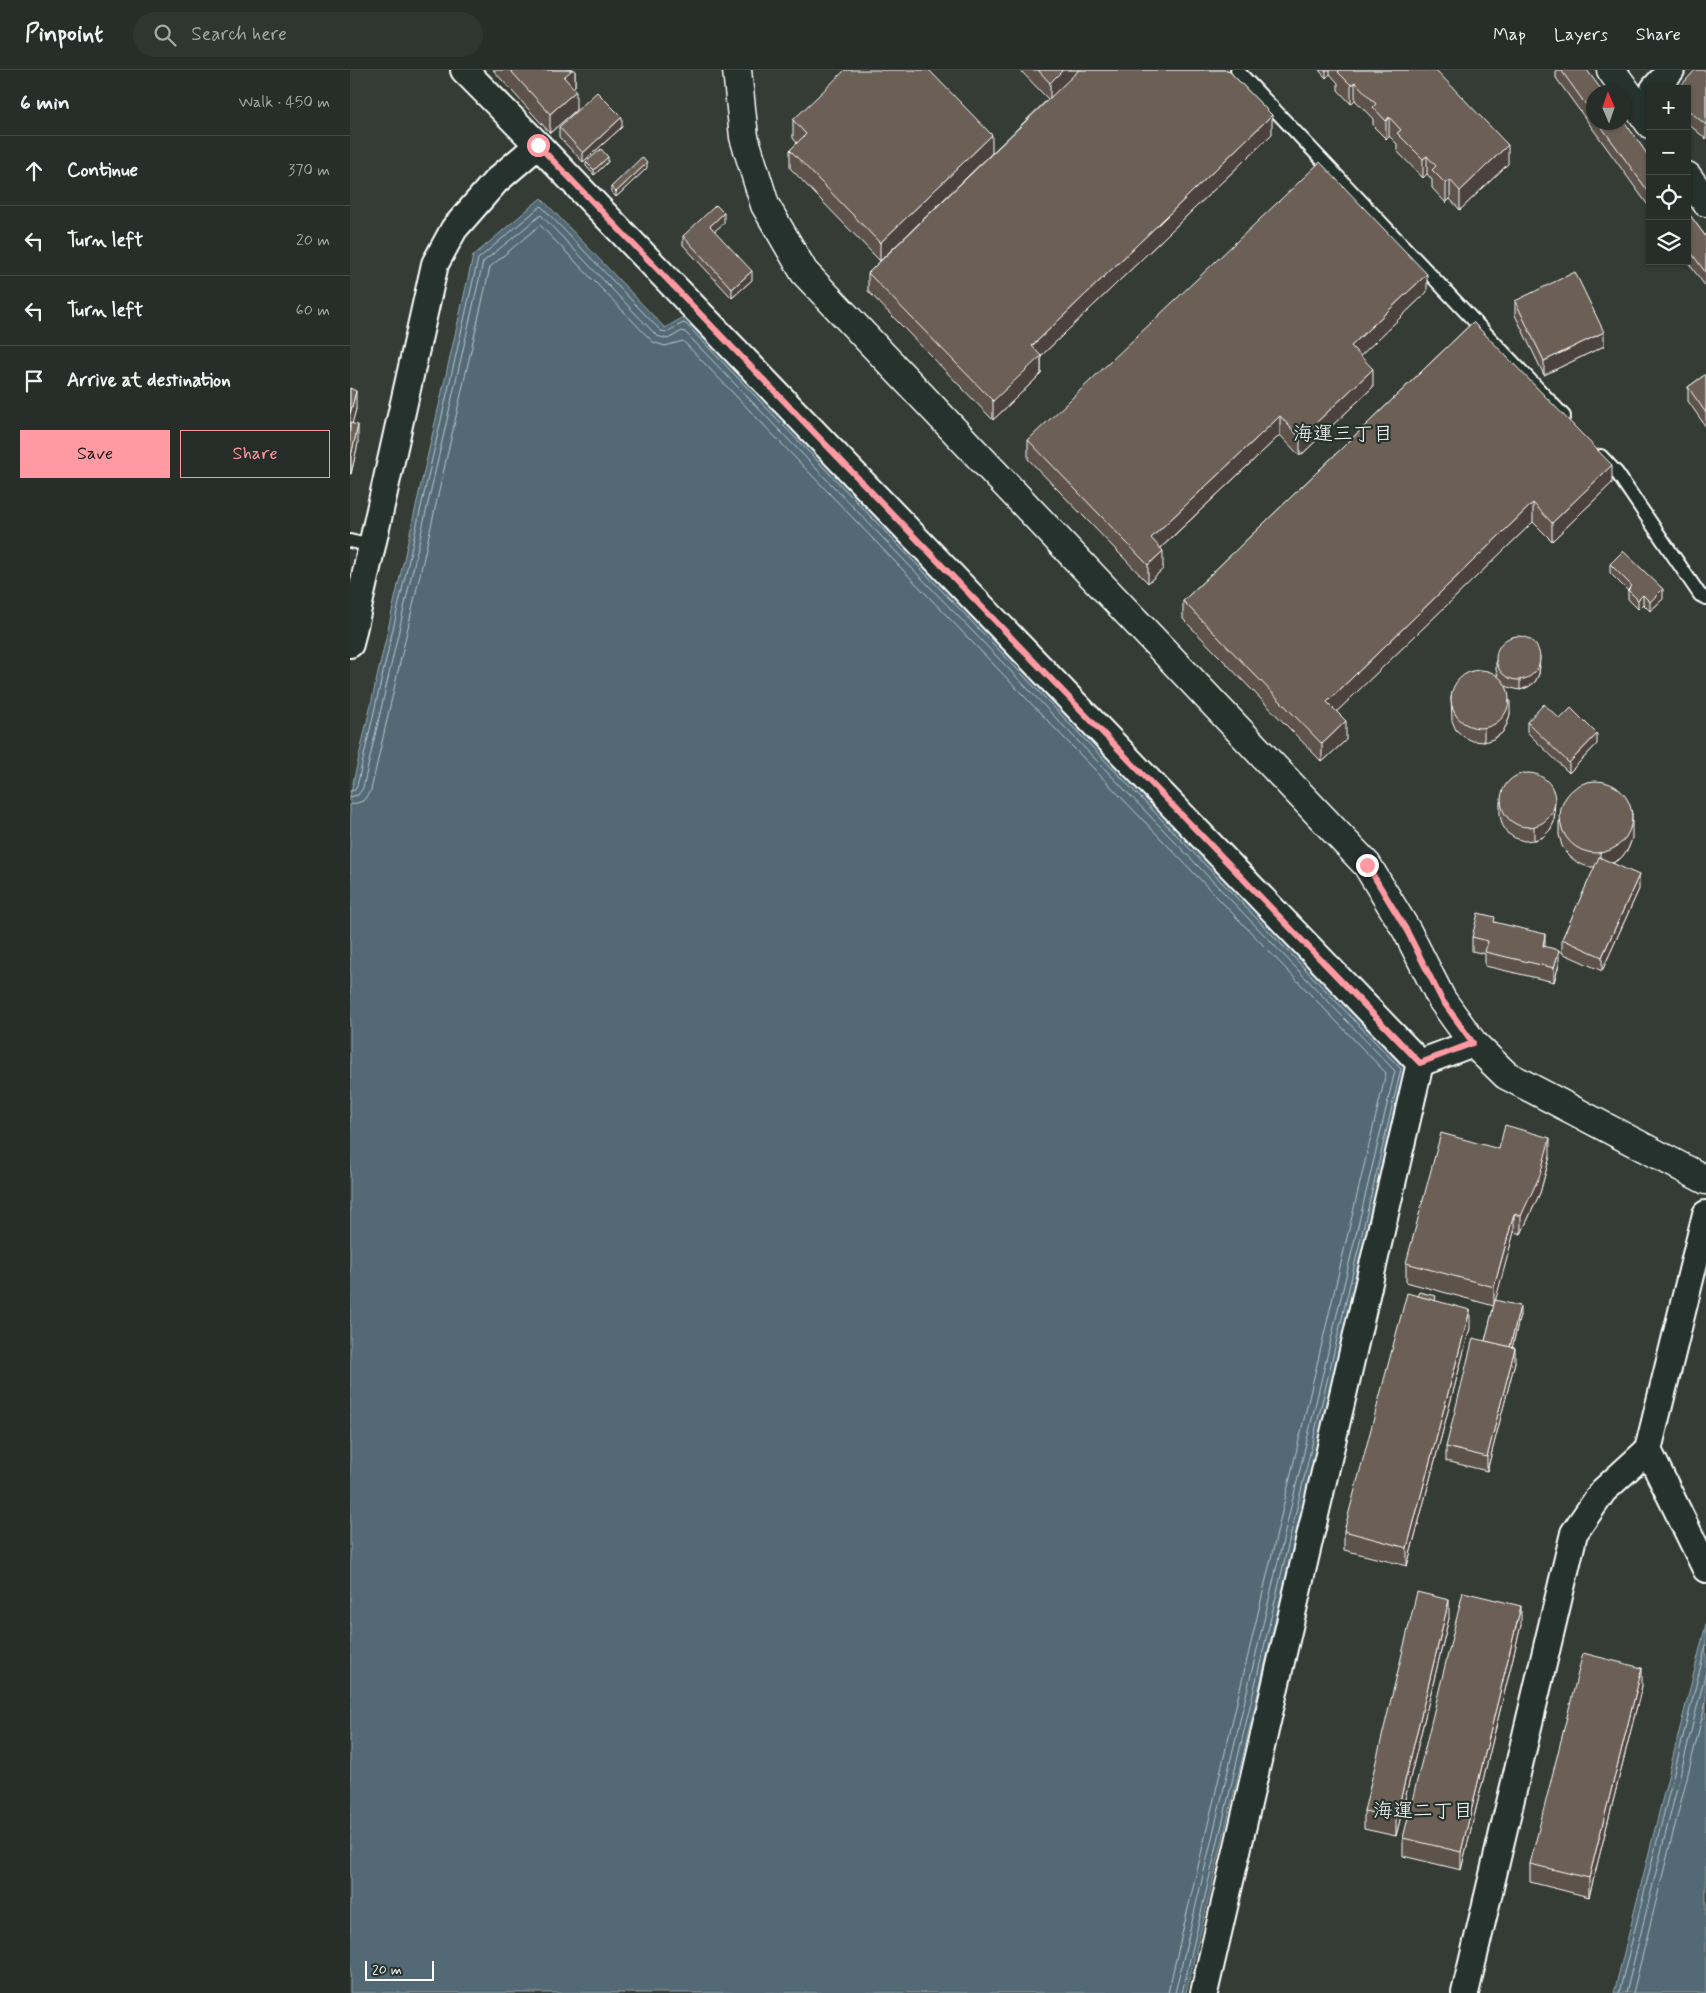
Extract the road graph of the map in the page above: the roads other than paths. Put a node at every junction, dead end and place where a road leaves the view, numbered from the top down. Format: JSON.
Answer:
{"nodes":[{"id":1,"x":464,"y":70,"type":"edge"},
{"id":2,"x":737,"y":70,"type":"edge"},
{"id":3,"x":1237,"y":70,"type":"edge"},
{"id":4,"x":1611,"y":70,"type":"edge"},
{"id":5,"x":1671,"y":70,"type":"edge"},
{"id":6,"x":1661,"y":85,"type":"edge"},
{"id":7,"x":1646,"y":102,"type":"edge"},
{"id":8,"x":538,"y":145,"type":"junction"},
{"id":9,"x":1570,"y":422,"type":"edge"},
{"id":10,"x":1590,"y":444,"type":"edge"},
{"id":11,"x":361,"y":544,"type":"edge"},
{"id":12,"x":1706,"y":598,"type":"edge"},
{"id":13,"x":350,"y":644,"type":"edge"},
{"id":14,"x":1473,"y":1043,"type":"junction"},
{"id":15,"x":1420,"y":1063,"type":"junction"},
{"id":16,"x":1706,"y":1180,"type":"edge"},
{"id":17,"x":1706,"y":1214,"type":"edge"},
{"id":18,"x":1648,"y":1450,"type":"junction"},
{"id":19,"x":1706,"y":1569,"type":"edge"},
{"id":20,"x":1204,"y":1993,"type":"edge"},
{"id":21,"x":1465,"y":1993,"type":"edge"}],
"edges":[{"from":1,"to":8,"type":"street"},
{"from":2,"to":14,"type":"street"},
{"from":3,"to":9,"type":"lane"},
{"from":4,"to":7,"type":"street"},
{"from":5,"to":6,"type":"street"},
{"from":8,"to":11,"type":"street"},
{"from":8,"to":15,"type":"street"},
{"from":10,"to":12,"type":"lane"},
{"from":11,"to":13,"type":"street"},
{"from":14,"to":15,"type":"street"},
{"from":14,"to":16,"type":"street"},
{"from":15,"to":20,"type":"street"},
{"from":17,"to":18,"type":"street"},
{"from":18,"to":19,"type":"street"},
{"from":18,"to":21,"type":"street"}]}
